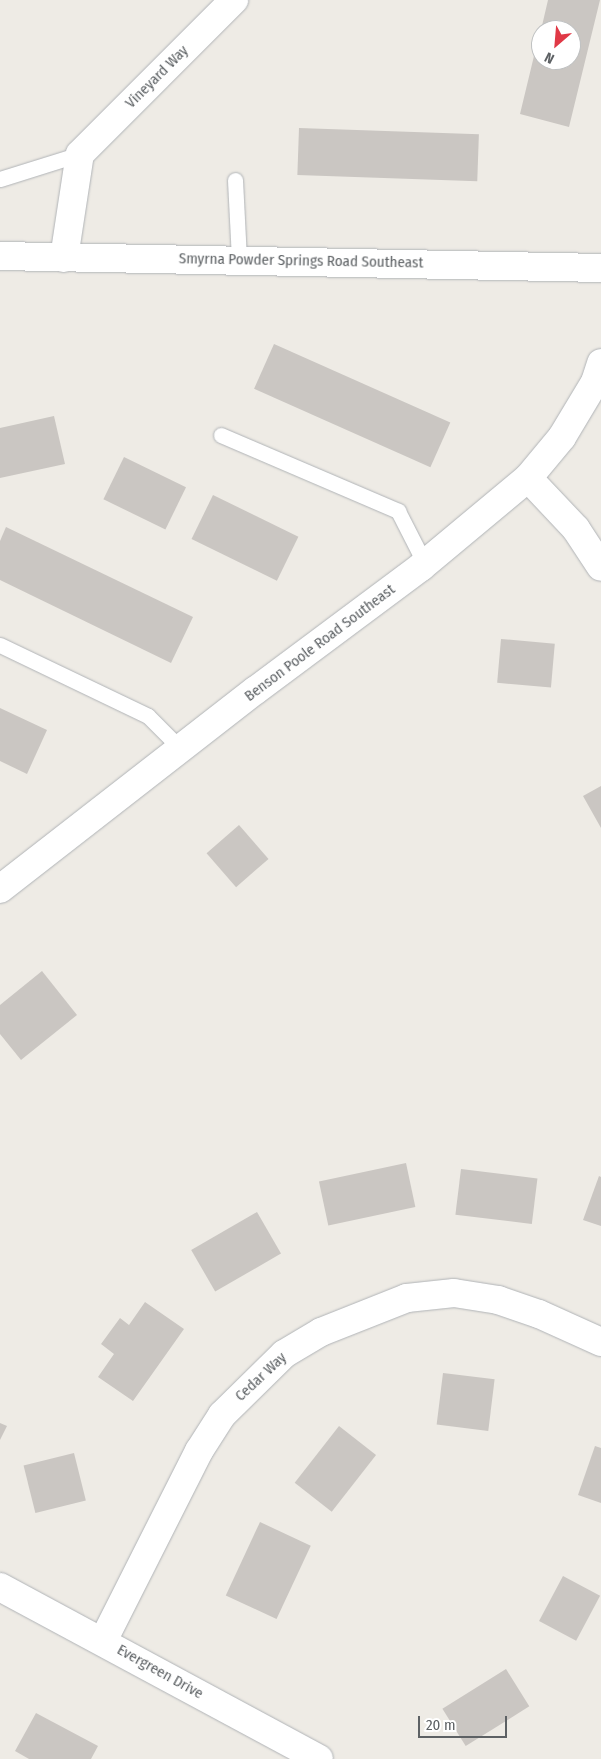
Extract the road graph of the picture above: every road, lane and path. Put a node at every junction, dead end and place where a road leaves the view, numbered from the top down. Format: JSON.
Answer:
{"nodes":[{"id":1,"x":219,"y":4,"type":"edge"},
{"id":2,"x":80,"y":154,"type":"junction"},
{"id":3,"x":0,"y":179,"type":"edge"},
{"id":4,"x":235,"y":180,"type":"dead end"},
{"id":5,"x":0,"y":256,"type":"edge"},
{"id":6,"x":64,"y":258,"type":"junction"},
{"id":7,"x":239,"y":260,"type":"junction"},
{"id":8,"x":601,"y":268,"type":"edge"},
{"id":9,"x":601,"y":363,"type":"edge"},
{"id":10,"x":221,"y":435,"type":"dead end"},
{"id":11,"x":528,"y":478,"type":"junction"},
{"id":12,"x":425,"y":564,"type":"junction"},
{"id":13,"x":601,"y":567,"type":"edge"},
{"id":14,"x":0,"y":645,"type":"edge"},
{"id":15,"x":182,"y":750,"type":"junction"},
{"id":16,"x":0,"y":889,"type":"edge"},
{"id":17,"x":601,"y":1342,"type":"edge"},
{"id":18,"x":0,"y":1587,"type":"edge"},
{"id":19,"x":103,"y":1641,"type":"junction"},
{"id":20,"x":319,"y":1759,"type":"edge"}],
"edges":[{"from":1,"to":2,"type":"street","name":"Vineyard Way"},
{"from":2,"to":3,"type":"lane"},
{"from":2,"to":6,"type":"street"},
{"from":4,"to":7,"type":"lane"},
{"from":5,"to":6,"type":"street","name":"Smyrna Powder Springs Road Southeast"},
{"from":6,"to":7,"type":"street","name":"Smyrna Powder Springs Road Southeast"},
{"from":7,"to":8,"type":"street","name":"Smyrna Powder Springs Road Southeast"},
{"from":9,"to":11,"type":"street","name":"Benson Poole Road Southeast"},
{"from":10,"to":12,"type":"lane"},
{"from":11,"to":12,"type":"street","name":"Benson Poole Road Southeast"},
{"from":11,"to":13,"type":"street"},
{"from":12,"to":15,"type":"street","name":"Benson Poole Road Southeast"},
{"from":14,"to":15,"type":"lane"},
{"from":15,"to":16,"type":"street","name":"Benson Poole Road Southeast"},
{"from":17,"to":19,"type":"street","name":"Cedar Way"},
{"from":18,"to":19,"type":"street","name":"Evergreen Drive"},
{"from":19,"to":20,"type":"street","name":"Evergreen Drive"}]}
